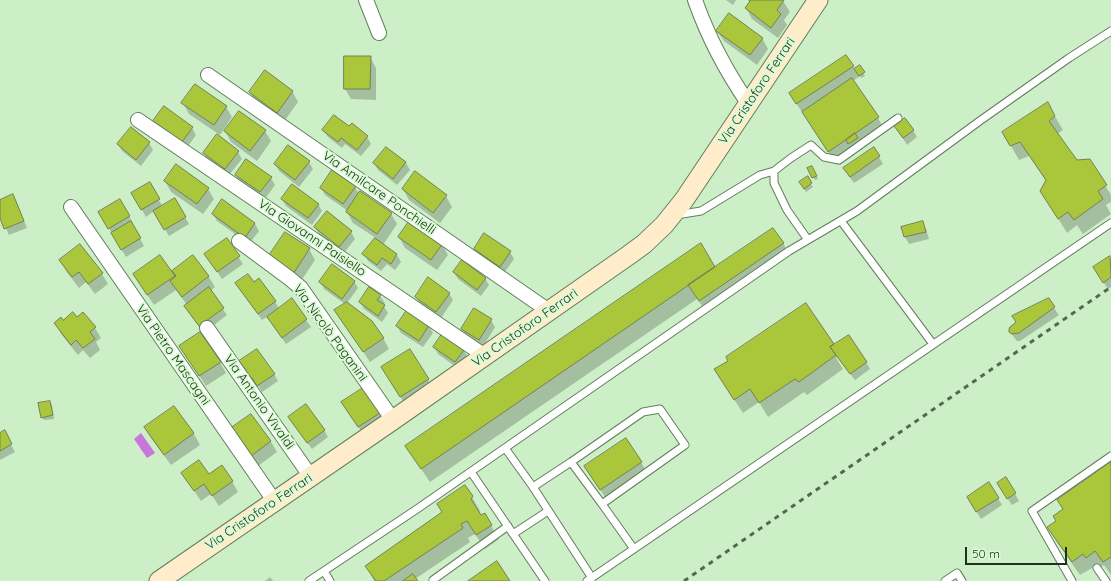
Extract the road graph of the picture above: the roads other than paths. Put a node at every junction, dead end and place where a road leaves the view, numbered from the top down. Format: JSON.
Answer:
{"nodes":[{"id":1,"x":366,"y":0,"type":"edge"},
{"id":2,"x":695,"y":0,"type":"edge"},
{"id":3,"x":818,"y":0,"type":"edge"},
{"id":4,"x":1111,"y":31,"type":"edge"},
{"id":5,"x":379,"y":33,"type":"dead end"},
{"id":6,"x":208,"y":75,"type":"dead end"},
{"id":7,"x":748,"y":103,"type":"junction"},
{"id":8,"x":898,"y":118,"type":"dead end"},
{"id":9,"x":138,"y":120,"type":"dead end"},
{"id":10,"x":774,"y":171,"type":"junction"},
{"id":11,"x":71,"y":207,"type":"dead end"},
{"id":12,"x":672,"y":216,"type":"junction"},
{"id":13,"x":840,"y":221,"type":"junction"},
{"id":14,"x":1111,"y":223,"type":"edge"},
{"id":15,"x":808,"y":240,"type":"junction"},
{"id":16,"x":238,"y":241,"type":"dead end"},
{"id":17,"x":549,"y":311,"type":"junction"},
{"id":18,"x":207,"y":328,"type":"dead end"},
{"id":19,"x":933,"y":344,"type":"junction"},
{"id":20,"x":485,"y":356,"type":"junction"},
{"id":21,"x":393,"y":420,"type":"junction"},
{"id":22,"x":505,"y":448,"type":"junction"},
{"id":23,"x":1111,"y":456,"type":"edge"},
{"id":24,"x":571,"y":462,"type":"junction"},
{"id":25,"x":471,"y":472,"type":"junction"},
{"id":26,"x":311,"y":477,"type":"junction"},
{"id":27,"x":533,"y":487,"type":"junction"},
{"id":28,"x":275,"y":502,"type":"junction"},
{"id":29,"x":602,"y":504,"type":"junction"},
{"id":30,"x":548,"y":511,"type":"junction"},
{"id":31,"x":508,"y":526,"type":"junction"},
{"id":32,"x":513,"y":534,"type":"junction"},
{"id":33,"x":634,"y":549,"type":"junction"},
{"id":34,"x":1097,"y":568,"type":"dead end"},
{"id":35,"x":324,"y":571,"type":"junction"},
{"id":36,"x":590,"y":579,"type":"edge"},
{"id":37,"x":433,"y":580,"type":"edge"},
{"id":38,"x":159,"y":581,"type":"edge"},
{"id":39,"x":309,"y":581,"type":"edge"},
{"id":40,"x":330,"y":581,"type":"edge"},
{"id":41,"x":545,"y":581,"type":"edge"},
{"id":42,"x":945,"y":581,"type":"edge"},
{"id":43,"x":962,"y":581,"type":"edge"},
{"id":44,"x":1072,"y":581,"type":"edge"},
{"id":45,"x":1106,"y":581,"type":"edge"}],
"edges":[{"from":1,"to":5,"type":"street"},
{"from":2,"to":7,"type":"street"},
{"from":3,"to":7,"type":"main road","name":"Via Cristoforo Ferrari"},
{"from":4,"to":13,"type":"lane"},
{"from":6,"to":17,"type":"street","name":"Via Amilcare Ponchielli"},
{"from":7,"to":12,"type":"main road","name":"Via Cristoforo Ferrari"},
{"from":8,"to":10,"type":"lane"},
{"from":9,"to":20,"type":"street","name":"Via Giovanni Paisiello"},
{"from":10,"to":12,"type":"lane"},
{"from":10,"to":15,"type":"lane"},
{"from":11,"to":28,"type":"street","name":"Via Pietro Mascagni"},
{"from":12,"to":17,"type":"main road","name":"Via Cristoforo Ferrari"},
{"from":13,"to":15,"type":"lane"},
{"from":13,"to":19,"type":"lane"},
{"from":14,"to":19,"type":"lane"},
{"from":15,"to":22,"type":"lane"},
{"from":16,"to":21,"type":"street","name":"Via Nicolò Paganini"},
{"from":17,"to":20,"type":"main road","name":"Via Cristoforo Ferrari"},
{"from":18,"to":26,"type":"street","name":"Via Antonio Vivaldi"},
{"from":19,"to":33,"type":"lane"},
{"from":20,"to":21,"type":"main road","name":"Via Cristoforo Ferrari"},
{"from":21,"to":26,"type":"main road","name":"Via Cristoforo Ferrari"},
{"from":22,"to":25,"type":"lane"},
{"from":22,"to":27,"type":"lane"},
{"from":23,"to":44,"type":"lane"},
{"from":24,"to":27,"type":"lane"},
{"from":24,"to":29,"type":"lane"},
{"from":24,"to":29,"type":"lane"},
{"from":25,"to":31,"type":"lane"},
{"from":25,"to":35,"type":"lane"},
{"from":26,"to":28,"type":"main road","name":"Via Cristoforo Ferrari"},
{"from":27,"to":30,"type":"lane"},
{"from":28,"to":38,"type":"main road","name":"Via Cristoforo Ferrari"},
{"from":29,"to":33,"type":"lane"},
{"from":30,"to":32,"type":"lane"},
{"from":30,"to":36,"type":"lane"},
{"from":31,"to":32,"type":"lane"},
{"from":31,"to":37,"type":"lane"},
{"from":32,"to":41,"type":"lane"},
{"from":33,"to":36,"type":"lane"},
{"from":34,"to":45,"type":"lane"},
{"from":35,"to":39,"type":"lane"},
{"from":35,"to":40,"type":"lane"},
{"from":42,"to":43,"type":"lane"}]}
